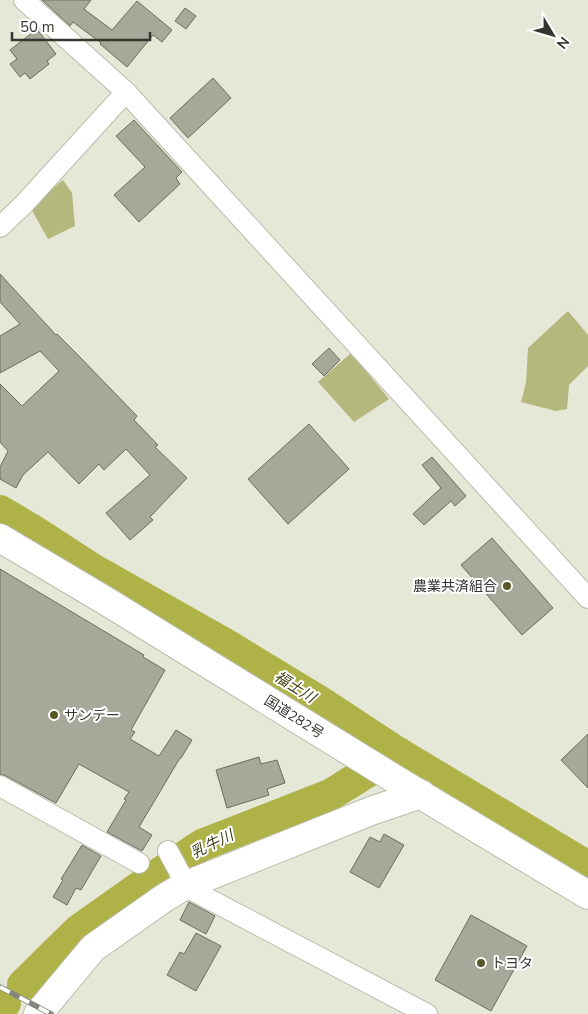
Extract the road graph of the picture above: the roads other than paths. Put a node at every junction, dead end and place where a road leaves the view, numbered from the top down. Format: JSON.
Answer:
{"nodes":[{"id":1,"x":24,"y":0,"type":"edge"},
{"id":2,"x":126,"y":92,"type":"junction"},
{"id":3,"x":0,"y":227,"type":"edge"},
{"id":4,"x":0,"y":538,"type":"edge"},
{"id":5,"x":588,"y":598,"type":"edge"},
{"id":6,"x":0,"y":786,"type":"edge"},
{"id":7,"x":412,"y":789,"type":"junction"},
{"id":8,"x":168,"y":850,"type":"dead end"},
{"id":9,"x":139,"y":862,"type":"dead end"},
{"id":10,"x":183,"y":881,"type":"junction"},
{"id":11,"x":588,"y":895,"type":"edge"},
{"id":12,"x":38,"y":1014,"type":"edge"},
{"id":13,"x":427,"y":1014,"type":"edge"}],
"edges":[{"from":1,"to":2,"type":"street"},
{"from":2,"to":3,"type":"street"},
{"from":2,"to":5,"type":"street"},
{"from":4,"to":7,"type":"main road","name":"国道282号"},
{"from":6,"to":9,"type":"street"},
{"from":7,"to":10,"type":"main road"},
{"from":7,"to":11,"type":"main road","name":"国道282号"},
{"from":8,"to":10,"type":"street"},
{"from":10,"to":12,"type":"main road"},
{"from":10,"to":13,"type":"street"}]}
